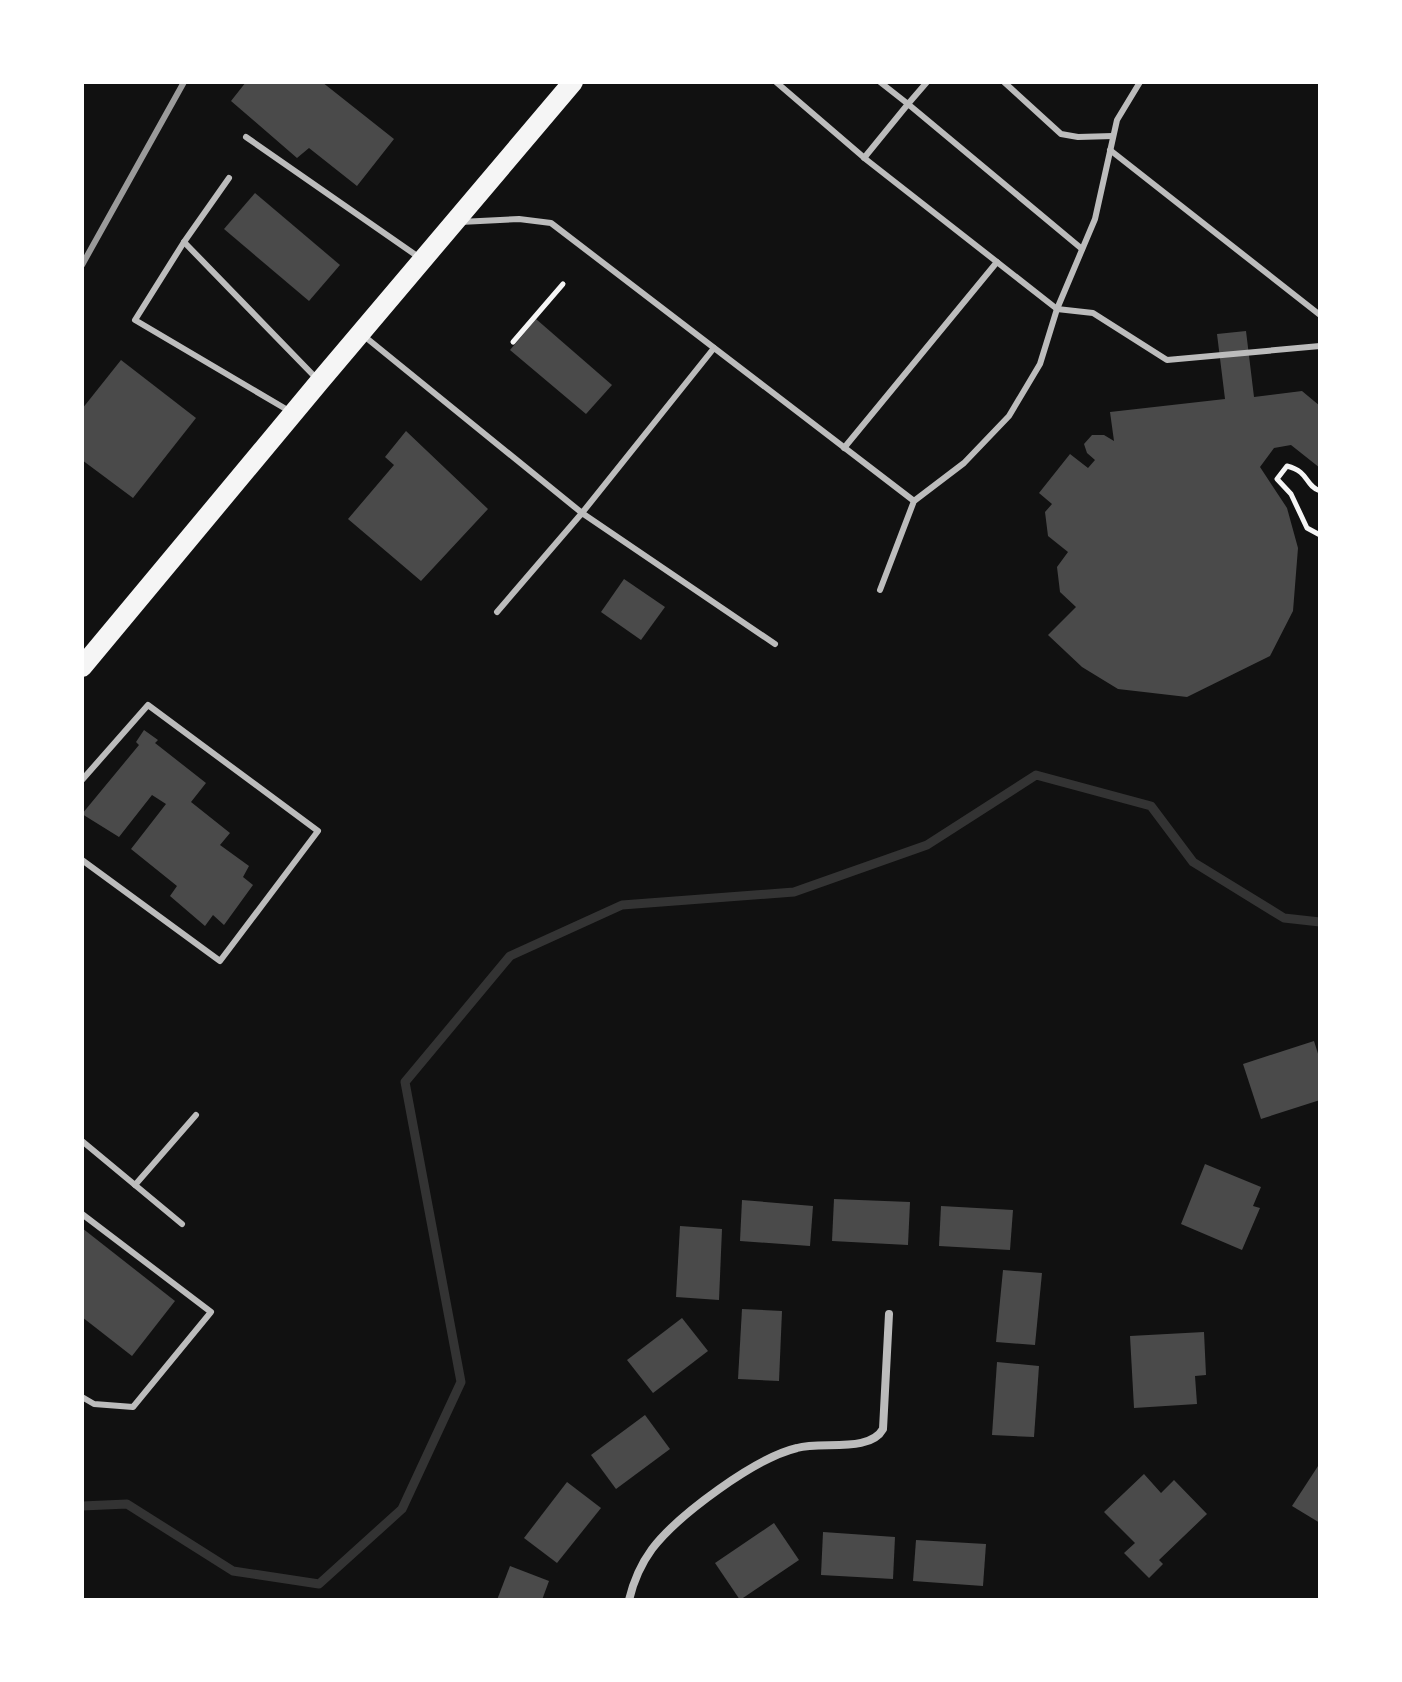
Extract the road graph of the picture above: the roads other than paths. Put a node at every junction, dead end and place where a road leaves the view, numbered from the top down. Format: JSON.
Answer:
{"nodes":[{"id":1,"x":573,"y":82,"type":"edge"},
{"id":2,"x":776,"y":82,"type":"edge"},
{"id":3,"x":880,"y":82,"type":"edge"},
{"id":4,"x":927,"y":82,"type":"edge"},
{"id":5,"x":1004,"y":82,"type":"edge"},
{"id":6,"x":1140,"y":82,"type":"edge"},
{"id":7,"x":908,"y":104,"type":"junction"},
{"id":8,"x":1113,"y":136,"type":"junction"},
{"id":9,"x":246,"y":137,"type":"dead end"},
{"id":10,"x":1110,"y":150,"type":"junction"},
{"id":11,"x":864,"y":158,"type":"junction"},
{"id":12,"x":229,"y":178,"type":"dead end"},
{"id":13,"x":456,"y":223,"type":"junction"},
{"id":14,"x":184,"y":242,"type":"junction"},
{"id":15,"x":1082,"y":249,"type":"junction"},
{"id":16,"x":423,"y":261,"type":"junction"},
{"id":17,"x":997,"y":262,"type":"junction"},
{"id":18,"x":1057,"y":309,"type":"junction"},
{"id":19,"x":1320,"y":315,"type":"edge"},
{"id":20,"x":361,"y":334,"type":"junction"},
{"id":21,"x":1320,"y":346,"type":"edge"},
{"id":22,"x":714,"y":348,"type":"junction"},
{"id":23,"x":320,"y":381,"type":"junction"},
{"id":24,"x":294,"y":413,"type":"junction"},
{"id":25,"x":844,"y":448,"type":"junction"},
{"id":26,"x":914,"y":501,"type":"junction"},
{"id":27,"x":582,"y":513,"type":"junction"},
{"id":28,"x":880,"y":590,"type":"dead end"},
{"id":29,"x":497,"y":612,"type":"dead end"},
{"id":30,"x":775,"y":644,"type":"dead end"},
{"id":31,"x":82,"y":667,"type":"edge"},
{"id":32,"x":82,"y":780,"type":"edge"},
{"id":33,"x":82,"y":860,"type":"edge"},
{"id":34,"x":196,"y":1115,"type":"dead end"},
{"id":35,"x":82,"y":1141,"type":"edge"},
{"id":36,"x":135,"y":1185,"type":"junction"},
{"id":37,"x":82,"y":1214,"type":"edge"},
{"id":38,"x":182,"y":1224,"type":"dead end"},
{"id":39,"x":889,"y":1314,"type":"dead end"},
{"id":40,"x":82,"y":1397,"type":"edge"},
{"id":41,"x":629,"y":1600,"type":"edge"}],
"edges":[{"from":1,"to":13,"type":"main road"},
{"from":2,"to":11,"type":"lane"},
{"from":3,"to":7,"type":"lane"},
{"from":4,"to":7,"type":"lane"},
{"from":5,"to":8,"type":"lane"},
{"from":6,"to":8,"type":"lane"},
{"from":7,"to":11,"type":"lane"},
{"from":7,"to":15,"type":"lane"},
{"from":8,"to":10,"type":"lane"},
{"from":9,"to":16,"type":"lane"},
{"from":10,"to":15,"type":"lane"},
{"from":10,"to":19,"type":"lane"},
{"from":11,"to":17,"type":"lane"},
{"from":12,"to":14,"type":"lane"},
{"from":13,"to":16,"type":"main road"},
{"from":13,"to":22,"type":"lane"},
{"from":14,"to":23,"type":"lane"},
{"from":14,"to":24,"type":"lane"},
{"from":15,"to":18,"type":"lane"},
{"from":16,"to":20,"type":"main road"},
{"from":17,"to":18,"type":"lane"},
{"from":17,"to":25,"type":"lane"},
{"from":18,"to":21,"type":"lane"},
{"from":18,"to":26,"type":"lane"},
{"from":20,"to":23,"type":"main road"},
{"from":20,"to":27,"type":"lane"},
{"from":22,"to":25,"type":"lane"},
{"from":22,"to":27,"type":"lane"},
{"from":23,"to":24,"type":"main road"},
{"from":24,"to":31,"type":"main road"},
{"from":25,"to":26,"type":"lane"},
{"from":26,"to":28,"type":"lane"},
{"from":27,"to":29,"type":"lane"},
{"from":27,"to":30,"type":"lane"},
{"from":32,"to":33,"type":"lane"},
{"from":34,"to":36,"type":"lane"},
{"from":35,"to":36,"type":"lane"},
{"from":36,"to":38,"type":"lane"},
{"from":37,"to":40,"type":"lane"},
{"from":39,"to":41,"type":"street"}]}
